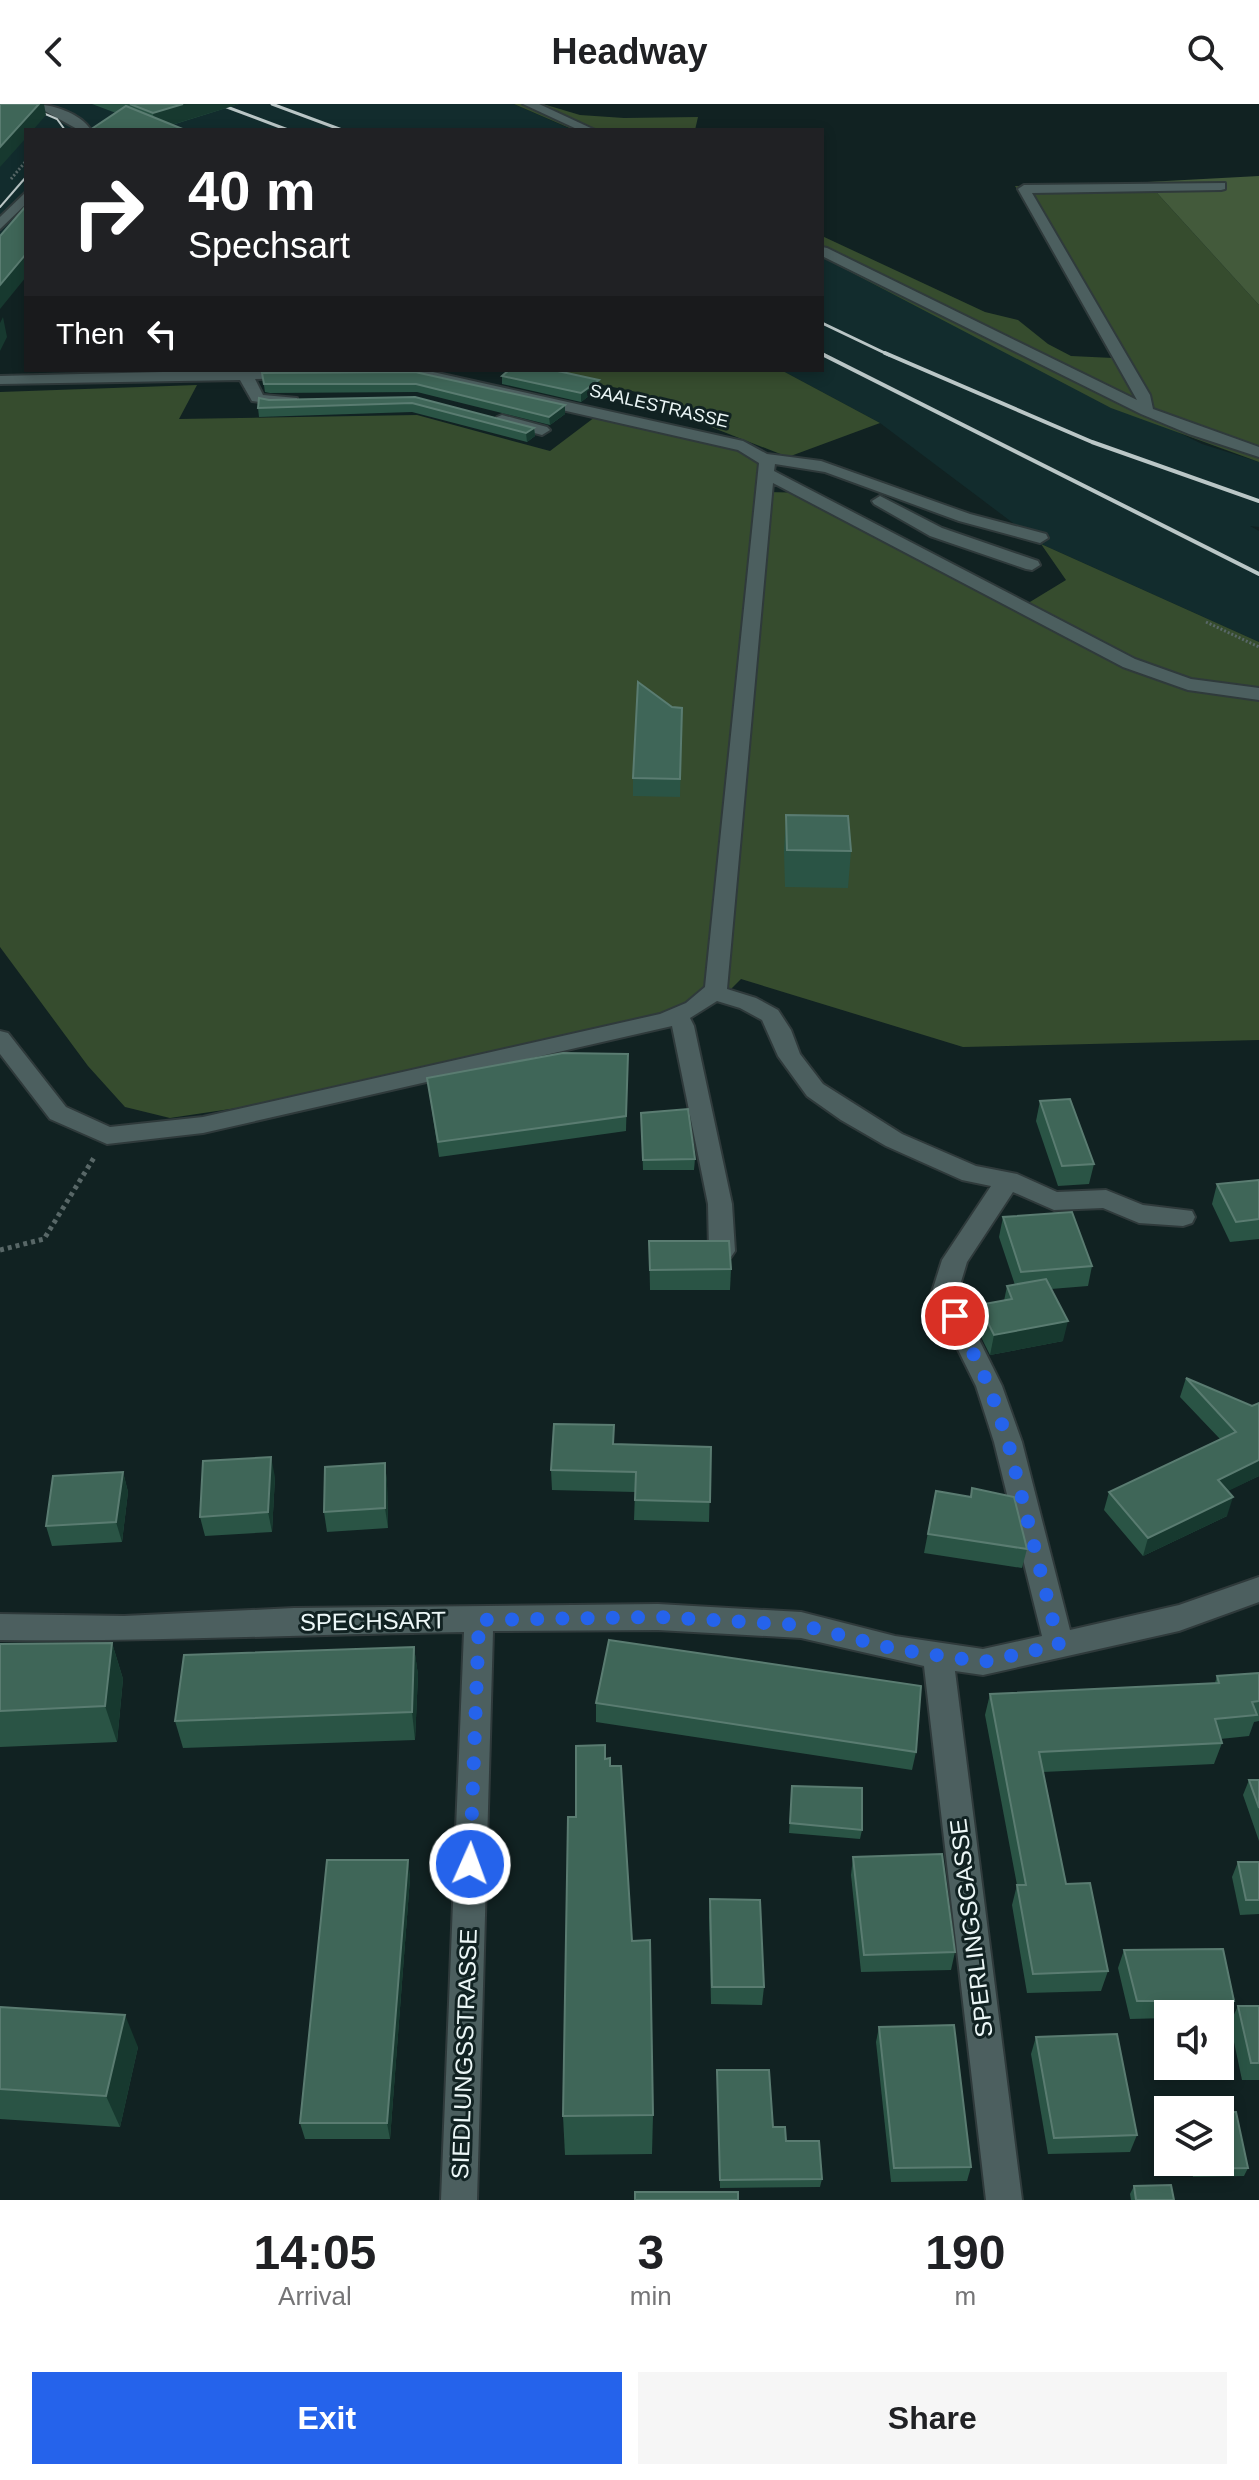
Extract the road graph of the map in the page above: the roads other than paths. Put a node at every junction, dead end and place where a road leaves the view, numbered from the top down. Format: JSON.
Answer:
{"nodes":[{"id":1,"x":38,"y":104,"type":"edge"},
{"id":2,"x":529,"y":104,"type":"edge"},
{"id":3,"x":81,"y":128,"type":"edge"},
{"id":4,"x":584,"y":128,"type":"edge"},
{"id":5,"x":1221,"y":186,"type":"dead end"},
{"id":6,"x":23,"y":204,"type":"edge"},
{"id":7,"x":0,"y":225,"type":"edge"},
{"id":8,"x":824,"y":252,"type":"edge"},
{"id":9,"x":282,"y":372,"type":"edge"},
{"id":10,"x":418,"y":372,"type":"edge"},
{"id":11,"x":245,"y":374,"type":"junction"},
{"id":12,"x":0,"y":380,"type":"edge"},
{"id":13,"x":425,"y":394,"type":"edge"},
{"id":14,"x":309,"y":401,"type":"edge"},
{"id":15,"x":1146,"y":411,"type":"junction"},
{"id":16,"x":485,"y":416,"type":"edge"},
{"id":17,"x":542,"y":430,"type":"dead end"},
{"id":18,"x":1259,"y":452,"type":"edge"},
{"id":19,"x":766,"y":466,"type":"junction"},
{"id":20,"x":845,"y":479,"type":"junction"},
{"id":21,"x":986,"y":526,"type":"junction"},
{"id":22,"x":1040,"y":538,"type":"dead end"},
{"id":23,"x":970,"y":544,"type":"junction"},
{"id":24,"x":1032,"y":565,"type":"dead end"},
{"id":25,"x":1259,"y":694,"type":"edge"},
{"id":26,"x":713,"y":992,"type":"junction"},
{"id":27,"x":677,"y":1015,"type":"junction"},
{"id":28,"x":0,"y":1038,"type":"edge"},
{"id":29,"x":1008,"y":1180,"type":"junction"},
{"id":30,"x":1183,"y":1217,"type":"dead end"},
{"id":31,"x":722,"y":1251,"type":"edge"},
{"id":32,"x":1259,"y":1589,"type":"edge"},
{"id":33,"x":479,"y":1620,"type":"junction"},
{"id":34,"x":0,"y":1627,"type":"edge"},
{"id":35,"x":1059,"y":1645,"type":"junction"},
{"id":36,"x":938,"y":1655,"type":"junction"},
{"id":37,"x":459,"y":2200,"type":"edge"},
{"id":38,"x":1004,"y":2200,"type":"edge"}],
"edges":[{"from":1,"to":3,"type":"street"},
{"from":2,"to":4,"type":"street"},
{"from":5,"to":15,"type":"street"},
{"from":6,"to":7,"type":"street"},
{"from":8,"to":15,"type":"street"},
{"from":9,"to":11,"type":"street","name":"SAALESTRASSE"},
{"from":10,"to":13,"type":"street"},
{"from":10,"to":19,"type":"street","name":"SAALESTRASSE"},
{"from":11,"to":12,"type":"street","name":"SAALESTRASSE"},
{"from":11,"to":14,"type":"street"},
{"from":15,"to":18,"type":"street"},
{"from":16,"to":17,"type":"street"},
{"from":19,"to":20,"type":"street"},
{"from":19,"to":25,"type":"street","name":"SAALESTRASSE"},
{"from":19,"to":26,"type":"street"},
{"from":20,"to":21,"type":"street"},
{"from":20,"to":23,"type":"street"},
{"from":21,"to":22,"type":"street"},
{"from":21,"to":23,"type":"street"},
{"from":23,"to":24,"type":"street"},
{"from":26,"to":27,"type":"street"},
{"from":26,"to":29,"type":"street"},
{"from":27,"to":28,"type":"street"},
{"from":27,"to":31,"type":"street"},
{"from":29,"to":30,"type":"street"},
{"from":29,"to":35,"type":"street"},
{"from":32,"to":35,"type":"street","name":"SPECHSART"},
{"from":33,"to":34,"type":"street","name":"SPECHSART"},
{"from":33,"to":36,"type":"street","name":"SPECHSART"},
{"from":33,"to":37,"type":"street","name":"SIEDLUNGSSTRASSE"},
{"from":35,"to":36,"type":"street","name":"SPECHSART"},
{"from":36,"to":38,"type":"street","name":"SPERLINGSGASSE"}]}
